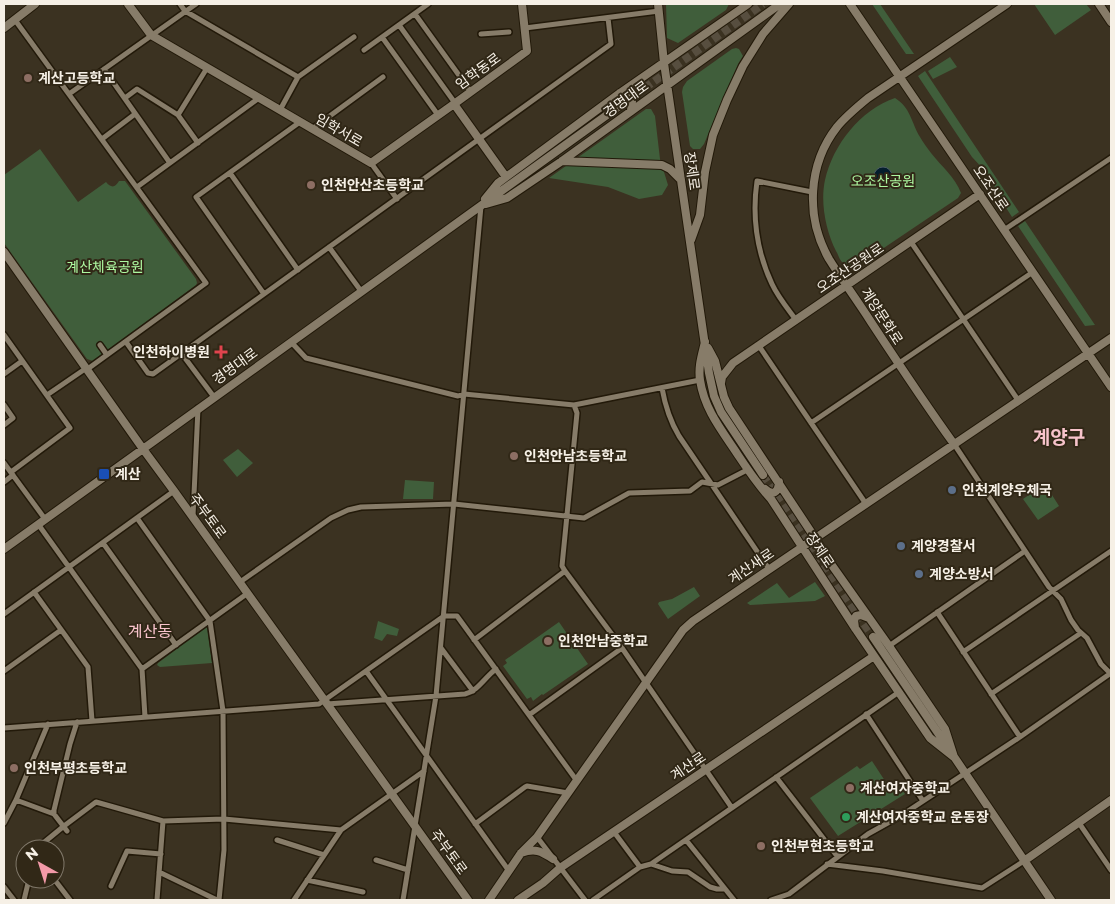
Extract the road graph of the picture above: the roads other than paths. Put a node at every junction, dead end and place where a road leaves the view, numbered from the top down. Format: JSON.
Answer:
{"nodes":[{"id":1,"x":35,"y":4,"type":"edge"},
{"id":2,"x":128,"y":4,"type":"edge"},
{"id":3,"x":180,"y":4,"type":"edge"},
{"id":4,"x":196,"y":4,"type":"edge"},
{"id":5,"x":428,"y":4,"type":"edge"},
{"id":6,"x":522,"y":4,"type":"edge"},
{"id":7,"x":748,"y":4,"type":"edge"},
{"id":8,"x":780,"y":4,"type":"edge"},
{"id":9,"x":789,"y":4,"type":"edge"},
{"id":10,"x":850,"y":4,"type":"edge"},
{"id":11,"x":1008,"y":4,"type":"edge"},
{"id":12,"x":1099,"y":4,"type":"edge"},
{"id":13,"x":658,"y":8,"type":"edge"},
{"id":14,"x":185,"y":11,"type":"junction"},
{"id":15,"x":415,"y":14,"type":"junction"},
{"id":16,"x":608,"y":18,"type":"junction"},
{"id":17,"x":15,"y":20,"type":"junction"},
{"id":18,"x":1111,"y":22,"type":"edge"},
{"id":19,"x":399,"y":25,"type":"junction"},
{"id":20,"x":4,"y":28,"type":"edge"},
{"id":21,"x":525,"y":28,"type":"junction"},
{"id":22,"x":509,"y":32,"type":"dead end"},
{"id":23,"x":481,"y":34,"type":"dead end"},
{"id":24,"x":151,"y":35,"type":"junction"},
{"id":25,"x":354,"y":37,"type":"dead end"},
{"id":26,"x":382,"y":37,"type":"junction"},
{"id":27,"x":364,"y":50,"type":"dead end"},
{"id":28,"x":664,"y":63,"type":"junction"},
{"id":29,"x":207,"y":68,"type":"junction"},
{"id":30,"x":104,"y":69,"type":"junction"},
{"id":31,"x":900,"y":76,"type":"junction"},
{"id":32,"x":298,"y":77,"type":"junction"},
{"id":33,"x":383,"y":77,"type":"dead end"},
{"id":34,"x":667,"y":85,"type":"junction"},
{"id":35,"x":471,"y":92,"type":"junction"},
{"id":36,"x":620,"y":93,"type":"junction"},
{"id":37,"x":69,"y":94,"type":"junction"},
{"id":38,"x":125,"y":98,"type":"junction"},
{"id":39,"x":259,"y":98,"type":"junction"},
{"id":40,"x":625,"y":102,"type":"tunnel mouth"},
{"id":41,"x":454,"y":104,"type":"junction"},
{"id":42,"x":280,"y":110,"type":"junction"},
{"id":43,"x":631,"y":111,"type":"junction"},
{"id":44,"x":135,"y":114,"type":"junction"},
{"id":45,"x":178,"y":115,"type":"junction"},
{"id":46,"x":438,"y":116,"type":"junction"},
{"id":47,"x":300,"y":122,"type":"junction"},
{"id":48,"x":312,"y":129,"type":"junction"},
{"id":49,"x":102,"y":139,"type":"junction"},
{"id":50,"x":479,"y":139,"type":"junction"},
{"id":51,"x":198,"y":143,"type":"junction"},
{"id":52,"x":1111,"y":158,"type":"edge"},
{"id":53,"x":562,"y":161,"type":"junction"},
{"id":54,"x":170,"y":163,"type":"junction"},
{"id":55,"x":371,"y":163,"type":"junction"},
{"id":56,"x":230,"y":174,"type":"junction"},
{"id":57,"x":506,"y":177,"type":"junction"},
{"id":58,"x":681,"y":179,"type":"junction"},
{"id":59,"x":136,"y":187,"type":"junction"},
{"id":60,"x":812,"y":192,"type":"junction"},
{"id":61,"x":980,"y":194,"type":"junction"},
{"id":62,"x":397,"y":199,"type":"junction"},
{"id":63,"x":481,"y":205,"type":"junction"},
{"id":64,"x":1004,"y":230,"type":"junction"},
{"id":65,"x":690,"y":242,"type":"junction"},
{"id":66,"x":911,"y":242,"type":"junction"},
{"id":67,"x":329,"y":247,"type":"junction"},
{"id":68,"x":4,"y":252,"type":"edge"},
{"id":69,"x":298,"y":270,"type":"junction"},
{"id":70,"x":1033,"y":272,"type":"junction"},
{"id":71,"x":847,"y":286,"type":"junction"},
{"id":72,"x":362,"y":291,"type":"junction"},
{"id":73,"x":264,"y":294,"type":"junction"},
{"id":74,"x":964,"y":319,"type":"junction"},
{"id":75,"x":796,"y":320,"type":"junction"},
{"id":76,"x":4,"y":335,"type":"edge"},
{"id":77,"x":1111,"y":338,"type":"edge"},
{"id":78,"x":126,"y":342,"type":"junction"},
{"id":79,"x":290,"y":342,"type":"junction"},
{"id":80,"x":705,"y":342,"type":"junction"},
{"id":81,"x":100,"y":345,"type":"dead end"},
{"id":82,"x":759,"y":346,"type":"junction"},
{"id":83,"x":1088,"y":353,"type":"junction"},
{"id":84,"x":182,"y":354,"type":"junction"},
{"id":85,"x":107,"y":355,"type":"junction"},
{"id":86,"x":22,"y":361,"type":"junction"},
{"id":87,"x":715,"y":361,"type":"junction"},
{"id":88,"x":733,"y":363,"type":"junction"},
{"id":89,"x":899,"y":364,"type":"junction"},
{"id":90,"x":87,"y":368,"type":"junction"},
{"id":91,"x":4,"y":374,"type":"edge"},
{"id":92,"x":700,"y":380,"type":"junction"},
{"id":93,"x":720,"y":385,"type":"junction"},
{"id":94,"x":1111,"y":387,"type":"edge"},
{"id":95,"x":662,"y":388,"type":"junction"},
{"id":96,"x":464,"y":394,"type":"junction"},
{"id":97,"x":47,"y":395,"type":"junction"},
{"id":98,"x":214,"y":397,"type":"junction"},
{"id":99,"x":1018,"y":400,"type":"junction"},
{"id":100,"x":4,"y":405,"type":"edge"},
{"id":101,"x":574,"y":405,"type":"junction"},
{"id":102,"x":198,"y":408,"type":"junction"},
{"id":103,"x":811,"y":423,"type":"junction"},
{"id":104,"x":4,"y":425,"type":"edge"},
{"id":105,"x":954,"y":444,"type":"junction"},
{"id":106,"x":143,"y":449,"type":"junction"},
{"id":107,"x":4,"y":463,"type":"edge"},
{"id":108,"x":748,"y":470,"type":"junction"},
{"id":109,"x":12,"y":474,"type":"junction"},
{"id":110,"x":763,"y":475,"type":"tunnel mouth"},
{"id":111,"x":4,"y":482,"type":"edge"},
{"id":112,"x":755,"y":482,"type":"junction"},
{"id":113,"x":780,"y":482,"type":"junction"},
{"id":114,"x":711,"y":483,"type":"junction"},
{"id":115,"x":174,"y":491,"type":"junction"},
{"id":116,"x":454,"y":504,"type":"junction"},
{"id":117,"x":866,"y":504,"type":"junction"},
{"id":118,"x":568,"y":516,"type":"junction"},
{"id":119,"x":193,"y":517,"type":"junction"},
{"id":120,"x":137,"y":518,"type":"junction"},
{"id":121,"x":46,"y":519,"type":"junction"},
{"id":122,"x":38,"y":524,"type":"junction"},
{"id":123,"x":816,"y":538,"type":"junction"},
{"id":124,"x":102,"y":543,"type":"junction"},
{"id":125,"x":802,"y":546,"type":"junction"},
{"id":126,"x":4,"y":549,"type":"edge"},
{"id":127,"x":1025,"y":551,"type":"junction"},
{"id":128,"x":1111,"y":551,"type":"edge"},
{"id":129,"x":69,"y":567,"type":"junction"},
{"id":130,"x":769,"y":569,"type":"junction"},
{"id":131,"x":565,"y":571,"type":"junction"},
{"id":132,"x":240,"y":582,"type":"junction"},
{"id":133,"x":1053,"y":591,"type":"junction"},
{"id":134,"x":34,"y":592,"type":"junction"},
{"id":135,"x":248,"y":594,"type":"junction"},
{"id":136,"x":936,"y":612,"type":"junction"},
{"id":137,"x":4,"y":614,"type":"edge"},
{"id":138,"x":444,"y":616,"type":"junction"},
{"id":139,"x":869,"y":618,"type":"junction"},
{"id":140,"x":210,"y":621,"type":"junction"},
{"id":141,"x":855,"y":628,"type":"junction"},
{"id":142,"x":61,"y":630,"type":"junction"},
{"id":143,"x":1081,"y":633,"type":"junction"},
{"id":144,"x":873,"y":637,"type":"tunnel mouth"},
{"id":145,"x":474,"y":640,"type":"junction"},
{"id":146,"x":176,"y":645,"type":"junction"},
{"id":147,"x":889,"y":646,"type":"junction"},
{"id":148,"x":441,"y":648,"type":"junction"},
{"id":149,"x":622,"y":648,"type":"junction"},
{"id":150,"x":963,"y":652,"type":"junction"},
{"id":151,"x":874,"y":656,"type":"junction"},
{"id":152,"x":142,"y":669,"type":"junction"},
{"id":153,"x":496,"y":669,"type":"junction"},
{"id":154,"x":4,"y":671,"type":"edge"},
{"id":155,"x":366,"y":671,"type":"junction"},
{"id":156,"x":1111,"y":674,"type":"edge"},
{"id":157,"x":646,"y":683,"type":"junction"},
{"id":158,"x":473,"y":691,"type":"junction"},
{"id":159,"x":898,"y":692,"type":"junction"},
{"id":160,"x":991,"y":694,"type":"junction"},
{"id":161,"x":436,"y":696,"type":"junction"},
{"id":162,"x":386,"y":700,"type":"junction"},
{"id":163,"x":326,"y":702,"type":"junction"},
{"id":164,"x":223,"y":711,"type":"junction"},
{"id":165,"x":866,"y":714,"type":"junction"},
{"id":166,"x":529,"y":715,"type":"junction"},
{"id":167,"x":146,"y":717,"type":"junction"},
{"id":168,"x":92,"y":721,"type":"junction"},
{"id":169,"x":77,"y":722,"type":"junction"},
{"id":170,"x":48,"y":724,"type":"junction"},
{"id":171,"x":4,"y":728,"type":"edge"},
{"id":172,"x":1020,"y":737,"type":"junction"},
{"id":173,"x":426,"y":756,"type":"junction"},
{"id":174,"x":954,"y":757,"type":"junction"},
{"id":175,"x":706,"y":770,"type":"junction"},
{"id":176,"x":424,"y":771,"type":"junction"},
{"id":177,"x":965,"y":774,"type":"junction"},
{"id":178,"x":776,"y":777,"type":"junction"},
{"id":179,"x":577,"y":781,"type":"junction"},
{"id":180,"x":568,"y":793,"type":"junction"},
{"id":181,"x":392,"y":794,"type":"junction"},
{"id":182,"x":16,"y":800,"type":"junction"},
{"id":183,"x":1111,"y":800,"type":"edge"},
{"id":184,"x":923,"y":801,"type":"junction"},
{"id":185,"x":732,"y":808,"type":"junction"},
{"id":186,"x":54,"y":814,"type":"junction"},
{"id":187,"x":224,"y":819,"type":"junction"},
{"id":188,"x":163,"y":821,"type":"junction"},
{"id":189,"x":4,"y":823,"type":"edge"},
{"id":190,"x":1079,"y":823,"type":"junction"},
{"id":191,"x":475,"y":824,"type":"junction"},
{"id":192,"x":415,"y":826,"type":"junction"},
{"id":193,"x":65,"y":828,"type":"junction"},
{"id":194,"x":341,"y":830,"type":"junction"},
{"id":195,"x":614,"y":832,"type":"junction"},
{"id":196,"x":536,"y":836,"type":"junction"},
{"id":197,"x":50,"y":839,"type":"edge"},
{"id":198,"x":277,"y":840,"type":"dead end"},
{"id":199,"x":686,"y":840,"type":"junction"},
{"id":200,"x":521,"y":853,"type":"junction"},
{"id":201,"x":160,"y":854,"type":"junction"},
{"id":202,"x":324,"y":855,"type":"junction"},
{"id":203,"x":837,"y":856,"type":"junction"},
{"id":204,"x":376,"y":860,"type":"dead end"},
{"id":205,"x":553,"y":860,"type":"junction"},
{"id":206,"x":1024,"y":861,"type":"junction"},
{"id":207,"x":651,"y":864,"type":"junction"},
{"id":208,"x":827,"y":864,"type":"junction"},
{"id":209,"x":640,"y":867,"type":"junction"},
{"id":210,"x":560,"y":868,"type":"junction"},
{"id":211,"x":408,"y":870,"type":"junction"},
{"id":212,"x":1111,"y":870,"type":"edge"},
{"id":213,"x":508,"y":871,"type":"junction"},
{"id":214,"x":159,"y":872,"type":"junction"},
{"id":215,"x":307,"y":880,"type":"junction"},
{"id":216,"x":111,"y":886,"type":"dead end"},
{"id":217,"x":4,"y":887,"type":"edge"},
{"id":218,"x":62,"y":889,"type":"edge"},
{"id":219,"x":725,"y":889,"type":"junction"},
{"id":220,"x":363,"y":892,"type":"dead end"},
{"id":221,"x":1048,"y":899,"type":"edge"},
{"id":222,"x":14,"y":900,"type":"edge"},
{"id":223,"x":70,"y":900,"type":"edge"},
{"id":224,"x":157,"y":900,"type":"edge"},
{"id":225,"x":218,"y":900,"type":"edge"},
{"id":226,"x":294,"y":900,"type":"edge"},
{"id":227,"x":403,"y":900,"type":"edge"},
{"id":228,"x":468,"y":900,"type":"edge"},
{"id":229,"x":489,"y":900,"type":"edge"},
{"id":230,"x":518,"y":900,"type":"edge"},
{"id":231,"x":585,"y":900,"type":"edge"},
{"id":232,"x":593,"y":900,"type":"edge"},
{"id":233,"x":734,"y":900,"type":"edge"},
{"id":234,"x":771,"y":900,"type":"edge"}],
"edges":[{"from":1,"to":17,"type":"street"},
{"from":2,"to":24,"type":"street","name":"임학서로"},
{"from":3,"to":14,"type":"street"},
{"from":4,"to":14,"type":"street"},
{"from":5,"to":15,"type":"street"},
{"from":6,"to":21,"type":"street","name":"임학동로"},
{"from":7,"to":28,"type":"street","name":"경명대로"},
{"from":8,"to":34,"type":"street","name":"경명대로"},
{"from":9,"to":65,"type":"street"},
{"from":10,"to":31,"type":"street","name":"오조산로"},
{"from":11,"to":31,"type":"street","name":"계양문화로"},
{"from":12,"to":18,"type":"street"},
{"from":13,"to":16,"type":"street"},
{"from":13,"to":28,"type":"street","name":"장제로"},
{"from":14,"to":24,"type":"street"},
{"from":14,"to":32,"type":"street"},
{"from":15,"to":19,"type":"street"},
{"from":15,"to":35,"type":"street"},
{"from":16,"to":21,"type":"street"},
{"from":16,"to":50,"type":"street"},
{"from":17,"to":20,"type":"street"},
{"from":17,"to":37,"type":"street"},
{"from":19,"to":26,"type":"street"},
{"from":19,"to":41,"type":"street"},
{"from":21,"to":35,"type":"street","name":"임학동로"},
{"from":22,"to":23,"type":"street"},
{"from":24,"to":29,"type":"street","name":"임학서로"},
{"from":24,"to":30,"type":"street"},
{"from":25,"to":32,"type":"street"},
{"from":26,"to":27,"type":"street"},
{"from":26,"to":46,"type":"street"},
{"from":28,"to":34,"type":"street","name":"장제로"},
{"from":28,"to":36,"type":"street","name":"경명대로"},
{"from":29,"to":39,"type":"street","name":"임학서로"},
{"from":29,"to":45,"type":"street"},
{"from":30,"to":37,"type":"street"},
{"from":30,"to":38,"type":"street"},
{"from":31,"to":60,"type":"street","name":"계양문화로"},
{"from":31,"to":61,"type":"street","name":"오조산로"},
{"from":32,"to":42,"type":"street"},
{"from":33,"to":48,"type":"street"},
{"from":34,"to":43,"type":"street","name":"경명대로"},
{"from":34,"to":58,"type":"street","name":"장제로"},
{"from":35,"to":41,"type":"street","name":"임학동로"},
{"from":36,"to":43,"type":"street"},
{"from":36,"to":57,"type":"street","name":"경명대로"},
{"from":37,"to":49,"type":"street"},
{"from":38,"to":44,"type":"street"},
{"from":38,"to":45,"type":"street"},
{"from":39,"to":42,"type":"street","name":"임학서로"},
{"from":39,"to":51,"type":"street"},
{"from":40,"to":63,"type":"street","name":"경명대로"},
{"from":41,"to":46,"type":"street","name":"임학서로"},
{"from":41,"to":50,"type":"street","name":"임학동로"},
{"from":42,"to":47,"type":"street","name":"임학서로"},
{"from":43,"to":53,"type":"street","name":"경명대로"},
{"from":44,"to":49,"type":"street"},
{"from":44,"to":54,"type":"street"},
{"from":45,"to":51,"type":"street"},
{"from":46,"to":55,"type":"street","name":"임학서로"},
{"from":47,"to":48,"type":"street","name":"임학서로"},
{"from":47,"to":56,"type":"street"},
{"from":48,"to":55,"type":"street","name":"임학서로"},
{"from":49,"to":59,"type":"street"},
{"from":50,"to":57,"type":"street","name":"임학동로"},
{"from":50,"to":62,"type":"street"},
{"from":51,"to":54,"type":"street"},
{"from":52,"to":64,"type":"street"},
{"from":53,"to":58,"type":"street"},
{"from":53,"to":63,"type":"street","name":"경명대로"},
{"from":54,"to":59,"type":"street"},
{"from":55,"to":62,"type":"street"},
{"from":56,"to":69,"type":"street"},
{"from":56,"to":73,"type":"street"},
{"from":57,"to":63,"type":"street","name":"경명대로"},
{"from":58,"to":65,"type":"street","name":"장제로"},
{"from":59,"to":78,"type":"street"},
{"from":60,"to":71,"type":"street","name":"계양문화로"},
{"from":60,"to":75,"type":"street"},
{"from":61,"to":64,"type":"street","name":"오조산로"},
{"from":61,"to":66,"type":"street","name":"오조산공원로"},
{"from":62,"to":67,"type":"street"},
{"from":63,"to":72,"type":"street","name":"경명대로"},
{"from":63,"to":96,"type":"street"},
{"from":64,"to":70,"type":"street","name":"오조산로"},
{"from":65,"to":80,"type":"street","name":"장제로"},
{"from":66,"to":71,"type":"street","name":"오조산공원로"},
{"from":66,"to":74,"type":"street"},
{"from":67,"to":69,"type":"street"},
{"from":67,"to":72,"type":"street"},
{"from":68,"to":90,"type":"street","name":"주부토로"},
{"from":69,"to":73,"type":"street"},
{"from":70,"to":74,"type":"street"},
{"from":70,"to":83,"type":"street","name":"오조산로"},
{"from":71,"to":75,"type":"street","name":"오조산공원로"},
{"from":71,"to":89,"type":"street","name":"계양문화로"},
{"from":72,"to":79,"type":"street","name":"경명대로"},
{"from":73,"to":84,"type":"street"},
{"from":74,"to":89,"type":"street"},
{"from":74,"to":99,"type":"street"},
{"from":75,"to":82,"type":"street","name":"오조산공원로"},
{"from":76,"to":86,"type":"street"},
{"from":77,"to":83,"type":"street","name":"계산새로"},
{"from":78,"to":84,"type":"street"},
{"from":78,"to":85,"type":"street"},
{"from":79,"to":96,"type":"street"},
{"from":79,"to":98,"type":"street","name":"경명대로"},
{"from":80,"to":87,"type":"street","name":"장제로"},
{"from":80,"to":92,"type":"street","name":"장제로"},
{"from":80,"to":110,"type":"street","name":"장제로"},
{"from":81,"to":85,"type":"street"},
{"from":82,"to":88,"type":"street","name":"오조산공원로"},
{"from":82,"to":103,"type":"street"},
{"from":83,"to":94,"type":"street","name":"오조산로"},
{"from":83,"to":99,"type":"street","name":"계산새로"},
{"from":84,"to":98,"type":"street"},
{"from":85,"to":90,"type":"street"},
{"from":86,"to":91,"type":"street"},
{"from":86,"to":97,"type":"street"},
{"from":87,"to":88,"type":"street"},
{"from":87,"to":93,"type":"street","name":"장제로"},
{"from":88,"to":93,"type":"street"},
{"from":89,"to":103,"type":"street"},
{"from":89,"to":105,"type":"street","name":"계양문화로"},
{"from":90,"to":97,"type":"street"},
{"from":90,"to":106,"type":"street","name":"주부토로"},
{"from":92,"to":95,"type":"street"},
{"from":92,"to":108,"type":"street","name":"장제로"},
{"from":93,"to":113,"type":"street","name":"장제로"},
{"from":95,"to":101,"type":"street"},
{"from":95,"to":114,"type":"street"},
{"from":96,"to":101,"type":"street"},
{"from":96,"to":116,"type":"street"},
{"from":97,"to":109,"type":"street"},
{"from":98,"to":102,"type":"street","name":"경명대로"},
{"from":99,"to":105,"type":"street","name":"계산새로"},
{"from":100,"to":104,"type":"street"},
{"from":101,"to":118,"type":"street"},
{"from":102,"to":106,"type":"street","name":"경명대로"},
{"from":102,"to":119,"type":"street"},
{"from":103,"to":117,"type":"street"},
{"from":105,"to":117,"type":"street","name":"계산새로"},
{"from":105,"to":127,"type":"street","name":"계양문화로"},
{"from":106,"to":115,"type":"street","name":"주부토로"},
{"from":106,"to":121,"type":"street","name":"경명대로"},
{"from":107,"to":109,"type":"street"},
{"from":108,"to":112,"type":"street","name":"장제로"},
{"from":108,"to":114,"type":"street"},
{"from":109,"to":111,"type":"street"},
{"from":109,"to":121,"type":"street"},
{"from":112,"to":113,"type":"street"},
{"from":112,"to":125,"type":"street","name":"장제로"},
{"from":113,"to":123,"type":"street","name":"장제로"},
{"from":114,"to":118,"type":"street"},
{"from":114,"to":130,"type":"street"},
{"from":115,"to":119,"type":"street","name":"주부토로"},
{"from":115,"to":120,"type":"street"},
{"from":116,"to":118,"type":"street"},
{"from":116,"to":132,"type":"street"},
{"from":116,"to":138,"type":"street"},
{"from":117,"to":123,"type":"street","name":"계산새로"},
{"from":118,"to":131,"type":"street"},
{"from":119,"to":132,"type":"street","name":"주부토로"},
{"from":120,"to":124,"type":"street"},
{"from":120,"to":140,"type":"street"},
{"from":121,"to":122,"type":"street","name":"경명대로"},
{"from":122,"to":126,"type":"street","name":"경명대로"},
{"from":122,"to":129,"type":"street"},
{"from":123,"to":125,"type":"street","name":"계산새로"},
{"from":123,"to":139,"type":"street","name":"장제로"},
{"from":124,"to":129,"type":"street"},
{"from":124,"to":146,"type":"street"},
{"from":125,"to":130,"type":"street","name":"계산새로"},
{"from":125,"to":141,"type":"street","name":"장제로"},
{"from":127,"to":133,"type":"street","name":"계양문화로"},
{"from":127,"to":136,"type":"street"},
{"from":128,"to":133,"type":"street"},
{"from":129,"to":134,"type":"street"},
{"from":129,"to":152,"type":"street"},
{"from":130,"to":157,"type":"street","name":"계산새로"},
{"from":131,"to":145,"type":"street"},
{"from":131,"to":149,"type":"street"},
{"from":132,"to":135,"type":"street","name":"주부토로"},
{"from":133,"to":143,"type":"street","name":"계양문화로"},
{"from":133,"to":150,"type":"street"},
{"from":134,"to":137,"type":"street"},
{"from":134,"to":142,"type":"street"},
{"from":135,"to":140,"type":"street"},
{"from":135,"to":163,"type":"street","name":"주부토로"},
{"from":136,"to":147,"type":"street"},
{"from":136,"to":150,"type":"street"},
{"from":138,"to":145,"type":"street"},
{"from":138,"to":148,"type":"street"},
{"from":138,"to":155,"type":"street"},
{"from":139,"to":141,"type":"street"},
{"from":139,"to":147,"type":"street","name":"장제로"},
{"from":140,"to":146,"type":"street"},
{"from":140,"to":164,"type":"street"},
{"from":141,"to":151,"type":"street","name":"장제로"},
{"from":142,"to":154,"type":"street"},
{"from":142,"to":168,"type":"street"},
{"from":143,"to":156,"type":"street","name":"계양문화로"},
{"from":143,"to":160,"type":"street"},
{"from":144,"to":174,"type":"street","name":"장제로"},
{"from":145,"to":153,"type":"street"},
{"from":146,"to":152,"type":"street"},
{"from":147,"to":174,"type":"street","name":"장제로"},
{"from":148,"to":158,"type":"street"},
{"from":148,"to":161,"type":"street"},
{"from":149,"to":157,"type":"street"},
{"from":149,"to":166,"type":"street"},
{"from":150,"to":160,"type":"street"},
{"from":151,"to":159,"type":"street","name":"장제로"},
{"from":151,"to":175,"type":"street","name":"계산로"},
{"from":152,"to":167,"type":"street"},
{"from":153,"to":158,"type":"street"},
{"from":153,"to":166,"type":"street"},
{"from":155,"to":162,"type":"street"},
{"from":155,"to":163,"type":"street"},
{"from":156,"to":172,"type":"street"},
{"from":157,"to":175,"type":"street"},
{"from":157,"to":179,"type":"street","name":"계산새로"},
{"from":158,"to":161,"type":"street"},
{"from":159,"to":165,"type":"street"},
{"from":159,"to":174,"type":"street","name":"장제로"},
{"from":160,"to":172,"type":"street"},
{"from":161,"to":162,"type":"street"},
{"from":161,"to":173,"type":"street"},
{"from":162,"to":163,"type":"street"},
{"from":162,"to":173,"type":"street"},
{"from":163,"to":164,"type":"street"},
{"from":163,"to":181,"type":"street","name":"주부토로"},
{"from":164,"to":167,"type":"street"},
{"from":164,"to":187,"type":"street"},
{"from":165,"to":178,"type":"street"},
{"from":165,"to":184,"type":"street"},
{"from":166,"to":179,"type":"street"},
{"from":167,"to":168,"type":"street"},
{"from":168,"to":169,"type":"street"},
{"from":169,"to":170,"type":"street"},
{"from":169,"to":186,"type":"street"},
{"from":170,"to":171,"type":"street"},
{"from":170,"to":182,"type":"street"},
{"from":172,"to":177,"type":"street"},
{"from":173,"to":176,"type":"street"},
{"from":173,"to":191,"type":"street"},
{"from":174,"to":177,"type":"street","name":"장제로"},
{"from":175,"to":185,"type":"street"},
{"from":175,"to":195,"type":"street","name":"계산로"},
{"from":176,"to":181,"type":"street"},
{"from":176,"to":192,"type":"street"},
{"from":177,"to":184,"type":"street"},
{"from":177,"to":206,"type":"street","name":"장제로"},
{"from":178,"to":185,"type":"street"},
{"from":178,"to":203,"type":"street"},
{"from":179,"to":180,"type":"street","name":"계산새로"},
{"from":180,"to":191,"type":"street"},
{"from":180,"to":196,"type":"street","name":"계산새로"},
{"from":181,"to":192,"type":"street","name":"주부토로"},
{"from":181,"to":194,"type":"street"},
{"from":182,"to":186,"type":"street"},
{"from":182,"to":189,"type":"street"},
{"from":183,"to":190,"type":"street"},
{"from":184,"to":203,"type":"street"},
{"from":185,"to":199,"type":"street"},
{"from":186,"to":193,"type":"street"},
{"from":187,"to":188,"type":"street"},
{"from":187,"to":194,"type":"street"},
{"from":187,"to":225,"type":"street"},
{"from":188,"to":193,"type":"street"},
{"from":188,"to":201,"type":"street"},
{"from":190,"to":206,"type":"street"},
{"from":190,"to":212,"type":"street"},
{"from":191,"to":213,"type":"street"},
{"from":192,"to":211,"type":"street"},
{"from":192,"to":228,"type":"street","name":"주부토로"},
{"from":193,"to":197,"type":"street"},
{"from":194,"to":202,"type":"street"},
{"from":195,"to":209,"type":"street"},
{"from":195,"to":210,"type":"street","name":"계산로"},
{"from":196,"to":200,"type":"street","name":"계산새로"},
{"from":196,"to":205,"type":"street"},
{"from":198,"to":202,"type":"street"},
{"from":199,"to":207,"type":"street"},
{"from":199,"to":219,"type":"street"},
{"from":200,"to":205,"type":"street"},
{"from":200,"to":213,"type":"street","name":"계산새로"},
{"from":201,"to":214,"type":"street"},
{"from":201,"to":216,"type":"street"},
{"from":202,"to":215,"type":"street"},
{"from":203,"to":208,"type":"street"},
{"from":204,"to":211,"type":"street"},
{"from":205,"to":210,"type":"street"},
{"from":206,"to":208,"type":"street"},
{"from":206,"to":221,"type":"street","name":"장제로"},
{"from":207,"to":209,"type":"street"},
{"from":207,"to":219,"type":"street"},
{"from":208,"to":234,"type":"street"},
{"from":209,"to":232,"type":"street"},
{"from":210,"to":230,"type":"street","name":"계산로"},
{"from":210,"to":231,"type":"street"},
{"from":211,"to":227,"type":"street"},
{"from":213,"to":229,"type":"street","name":"계산새로"},
{"from":214,"to":224,"type":"street"},
{"from":214,"to":225,"type":"street"},
{"from":215,"to":220,"type":"street"},
{"from":215,"to":226,"type":"street"},
{"from":217,"to":222,"type":"street"},
{"from":218,"to":223,"type":"street"},
{"from":219,"to":233,"type":"street"}]}
